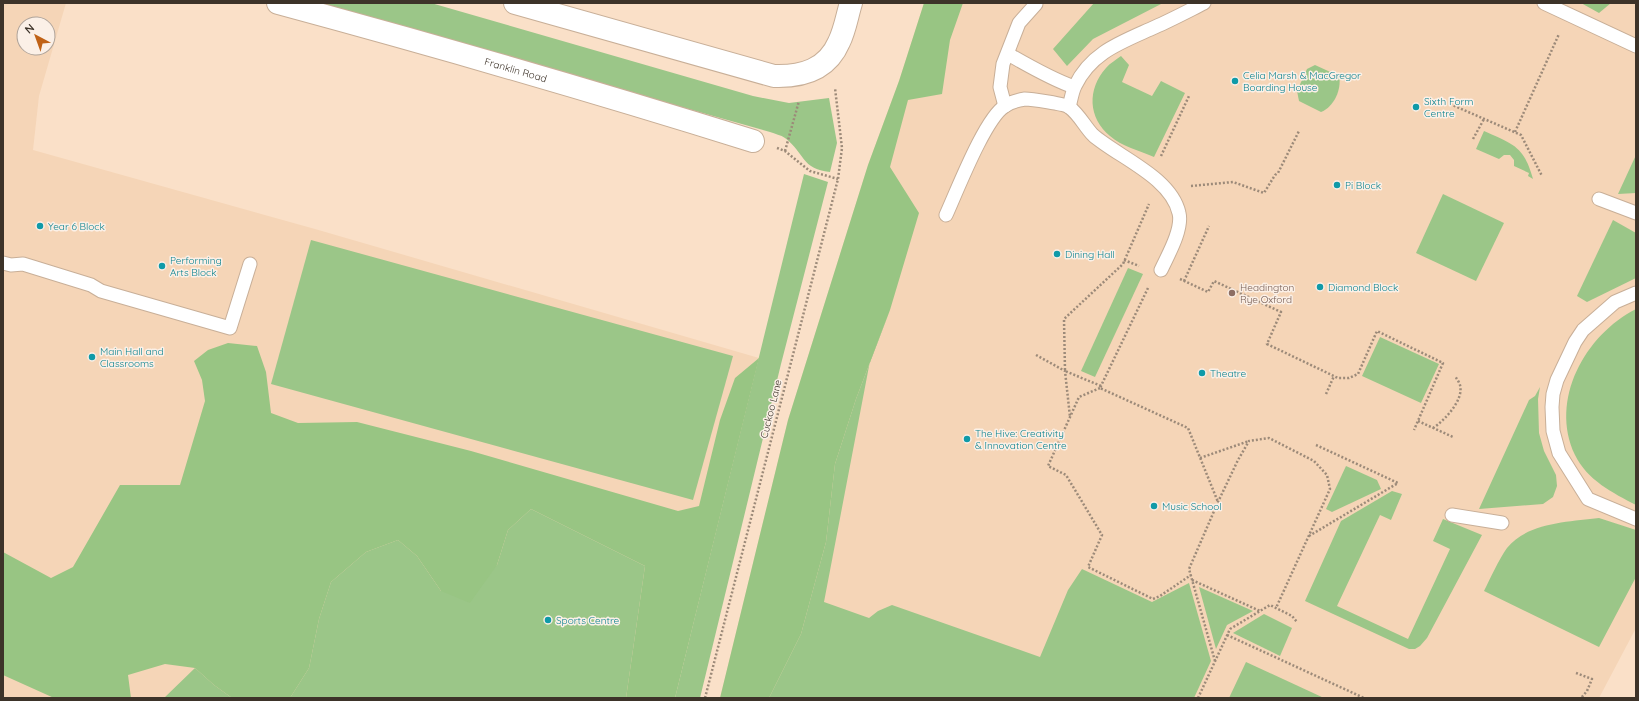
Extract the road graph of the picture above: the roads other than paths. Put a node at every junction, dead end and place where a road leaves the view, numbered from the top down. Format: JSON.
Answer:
{"nodes":[{"id":1,"x":278,"y":3,"type":"edge"},
{"id":2,"x":515,"y":3,"type":"edge"},
{"id":3,"x":851,"y":3,"type":"edge"},
{"id":4,"x":1204,"y":3,"type":"edge"},
{"id":5,"x":1544,"y":3,"type":"edge"},
{"id":6,"x":1036,"y":4,"type":"edge"},
{"id":7,"x":1636,"y":46,"type":"edge"},
{"id":8,"x":1008,"y":54,"type":"junction"},
{"id":9,"x":1074,"y":87,"type":"junction"},
{"id":10,"x":1005,"y":106,"type":"junction"},
{"id":11,"x":1069,"y":107,"type":"junction"},
{"id":12,"x":753,"y":141,"type":"dead end"},
{"id":13,"x":1600,"y":199,"type":"dead end"},
{"id":14,"x":1636,"y":213,"type":"edge"},
{"id":15,"x":946,"y":215,"type":"dead end"},
{"id":16,"x":3,"y":263,"type":"edge"},
{"id":17,"x":250,"y":264,"type":"dead end"},
{"id":18,"x":1161,"y":270,"type":"road end"},
{"id":19,"x":1636,"y":294,"type":"edge"},
{"id":20,"x":1452,"y":515,"type":"dead end"},
{"id":21,"x":1636,"y":519,"type":"edge"},
{"id":22,"x":1502,"y":523,"type":"dead end"}],
"edges":[{"from":1,"to":12,"type":"street","name":"Franklin Road"},
{"from":2,"to":3,"type":"street"},
{"from":4,"to":9,"type":"lane"},
{"from":5,"to":7,"type":"lane"},
{"from":6,"to":8,"type":"lane"},
{"from":8,"to":9,"type":"lane"},
{"from":8,"to":10,"type":"lane"},
{"from":9,"to":11,"type":"lane"},
{"from":10,"to":11,"type":"lane"},
{"from":10,"to":15,"type":"lane"},
{"from":11,"to":18,"type":"lane"},
{"from":13,"to":14,"type":"lane"},
{"from":16,"to":17,"type":"lane"},
{"from":19,"to":21,"type":"lane"},
{"from":20,"to":22,"type":"lane"}]}
